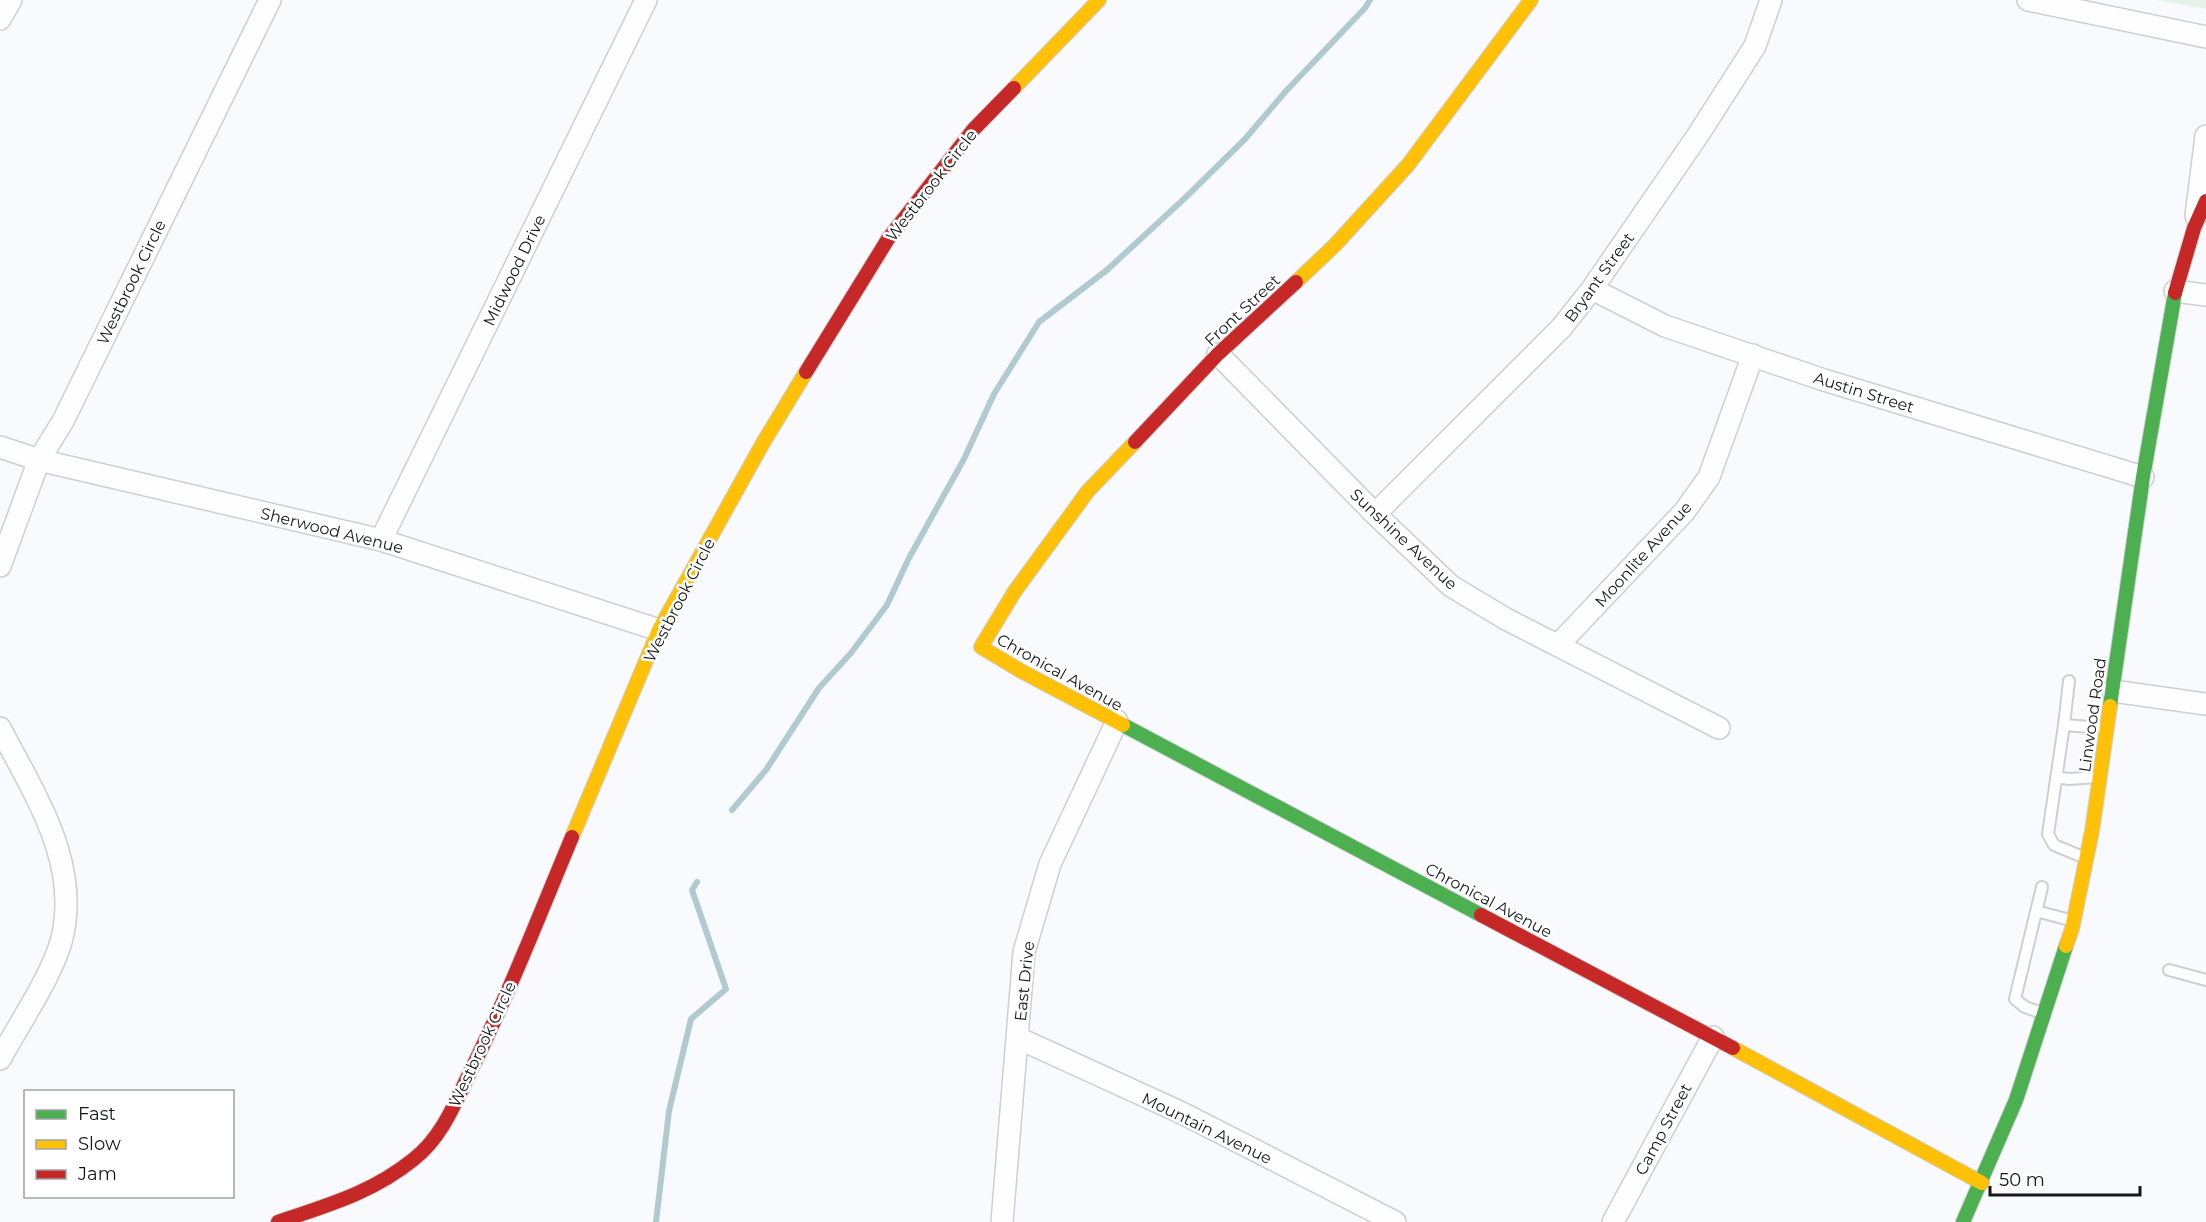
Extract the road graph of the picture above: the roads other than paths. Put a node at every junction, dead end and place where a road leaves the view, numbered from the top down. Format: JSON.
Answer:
{"nodes":[{"id":1,"x":11,"y":0,"type":"edge"},
{"id":2,"x":270,"y":0,"type":"edge"},
{"id":3,"x":646,"y":0,"type":"edge"},
{"id":4,"x":1099,"y":0,"type":"edge"},
{"id":5,"x":1531,"y":0,"type":"edge"},
{"id":6,"x":1771,"y":0,"type":"edge"},
{"id":7,"x":2028,"y":0,"type":"edge"},
{"id":8,"x":0,"y":19,"type":"edge"},
{"id":9,"x":2206,"y":37,"type":"edge"},
{"id":10,"x":2206,"y":136,"type":"edge"},
{"id":11,"x":2206,"y":201,"type":"edge"},
{"id":12,"x":2194,"y":228,"type":"junction"},
{"id":13,"x":1592,"y":289,"type":"junction"},
{"id":14,"x":2175,"y":291,"type":"junction"},
{"id":15,"x":2206,"y":295,"type":"edge"},
{"id":16,"x":1218,"y":354,"type":"junction"},
{"id":17,"x":1753,"y":355,"type":"junction"},
{"id":18,"x":0,"y":447,"type":"edge"},
{"id":19,"x":39,"y":460,"type":"junction"},
{"id":20,"x":2143,"y":477,"type":"junction"},
{"id":21,"x":1375,"y":514,"type":"junction"},
{"id":22,"x":381,"y":540,"type":"junction"},
{"id":23,"x":0,"y":566,"type":"edge"},
{"id":24,"x":659,"y":630,"type":"junction"},
{"id":25,"x":1559,"y":644,"type":"junction"},
{"id":26,"x":981,"y":647,"type":"joint"},
{"id":27,"x":2069,"y":681,"type":"dead end"},
{"id":28,"x":2113,"y":692,"type":"junction"},
{"id":29,"x":2206,"y":704,"type":"edge"},
{"id":30,"x":1116,"y":721,"type":"junction"},
{"id":31,"x":2064,"y":724,"type":"junction"},
{"id":32,"x":0,"y":728,"type":"edge"},
{"id":33,"x":1719,"y":728,"type":"dead end"},
{"id":34,"x":2107,"y":728,"type":"junction"},
{"id":35,"x":2056,"y":777,"type":"junction"},
{"id":36,"x":2100,"y":777,"type":"junction"},
{"id":37,"x":2086,"y":858,"type":"junction"},
{"id":38,"x":2042,"y":886,"type":"dead end"},
{"id":39,"x":2037,"y":911,"type":"junction"},
{"id":40,"x":2073,"y":921,"type":"junction"},
{"id":41,"x":2169,"y":970,"type":"dead end"},
{"id":42,"x":2206,"y":980,"type":"edge"},
{"id":43,"x":2045,"y":1015,"type":"junction"},
{"id":44,"x":1713,"y":1037,"type":"junction"},
{"id":45,"x":1018,"y":1038,"type":"junction"},
{"id":46,"x":0,"y":1059,"type":"edge"},
{"id":47,"x":1982,"y":1183,"type":"junction"},
{"id":48,"x":279,"y":1222,"type":"edge"},
{"id":49,"x":1002,"y":1222,"type":"edge"},
{"id":50,"x":1395,"y":1222,"type":"edge"},
{"id":51,"x":1613,"y":1222,"type":"edge"},
{"id":52,"x":1963,"y":1222,"type":"edge"}],
"edges":[{"from":1,"to":8,"type":"street"},
{"from":2,"to":19,"type":"street","name":"Westbrook Circle"},
{"from":3,"to":22,"type":"street","name":"Midwood Drive"},
{"from":4,"to":24,"type":"street","name":"Westbrook Circle"},
{"from":5,"to":16,"type":"street","name":"Front Street"},
{"from":6,"to":13,"type":"street","name":"Bryant Street"},
{"from":7,"to":9,"type":"street"},
{"from":10,"to":12,"type":"street"},
{"from":11,"to":12,"type":"street","name":"Linwood Road"},
{"from":12,"to":14,"type":"street","name":"Linwood Road"},
{"from":13,"to":17,"type":"street","name":"Austin Street"},
{"from":13,"to":21,"type":"street","name":"Bryant Street"},
{"from":14,"to":15,"type":"street"},
{"from":14,"to":20,"type":"street","name":"Linwood Road"},
{"from":16,"to":21,"type":"street","name":"Sunshine Avenue"},
{"from":16,"to":26,"type":"street","name":"Front Street"},
{"from":17,"to":20,"type":"street","name":"Austin Street"},
{"from":17,"to":25,"type":"street","name":"Moonlite Avenue"},
{"from":18,"to":19,"type":"street","name":"Sherwood Avenue"},
{"from":19,"to":22,"type":"street","name":"Sherwood Avenue"},
{"from":19,"to":23,"type":"street","name":"Westbrook Circle"},
{"from":20,"to":28,"type":"street","name":"Linwood Road"},
{"from":21,"to":25,"type":"street","name":"Sunshine Avenue"},
{"from":22,"to":24,"type":"street","name":"Sherwood Avenue"},
{"from":24,"to":48,"type":"street","name":"Westbrook Circle"},
{"from":25,"to":33,"type":"street","name":"Sunshine Avenue"},
{"from":26,"to":30,"type":"street","name":"Chronical Avenue"},
{"from":27,"to":31,"type":"lane"},
{"from":28,"to":29,"type":"street"},
{"from":28,"to":34,"type":"street","name":"Linwood Road"},
{"from":30,"to":44,"type":"street","name":"Chronical Avenue"},
{"from":30,"to":45,"type":"street","name":"East Drive"},
{"from":31,"to":34,"type":"lane"},
{"from":31,"to":35,"type":"lane"},
{"from":32,"to":46,"type":"street"},
{"from":34,"to":36,"type":"street","name":"Linwood Road"},
{"from":35,"to":36,"type":"lane"},
{"from":35,"to":37,"type":"lane"},
{"from":36,"to":37,"type":"street","name":"Linwood Road"},
{"from":37,"to":40,"type":"street","name":"Linwood Road"},
{"from":38,"to":39,"type":"lane"},
{"from":39,"to":40,"type":"lane"},
{"from":39,"to":43,"type":"lane"},
{"from":40,"to":43,"type":"street","name":"Linwood Road"},
{"from":41,"to":42,"type":"lane"},
{"from":43,"to":47,"type":"street","name":"Linwood Road"},
{"from":44,"to":47,"type":"street","name":"Chronical Avenue"},
{"from":44,"to":51,"type":"street","name":"Camp Street"},
{"from":45,"to":49,"type":"street","name":"East Drive"},
{"from":45,"to":50,"type":"street","name":"Mountain Avenue"},
{"from":47,"to":52,"type":"street","name":"Linwood Road"}]}
